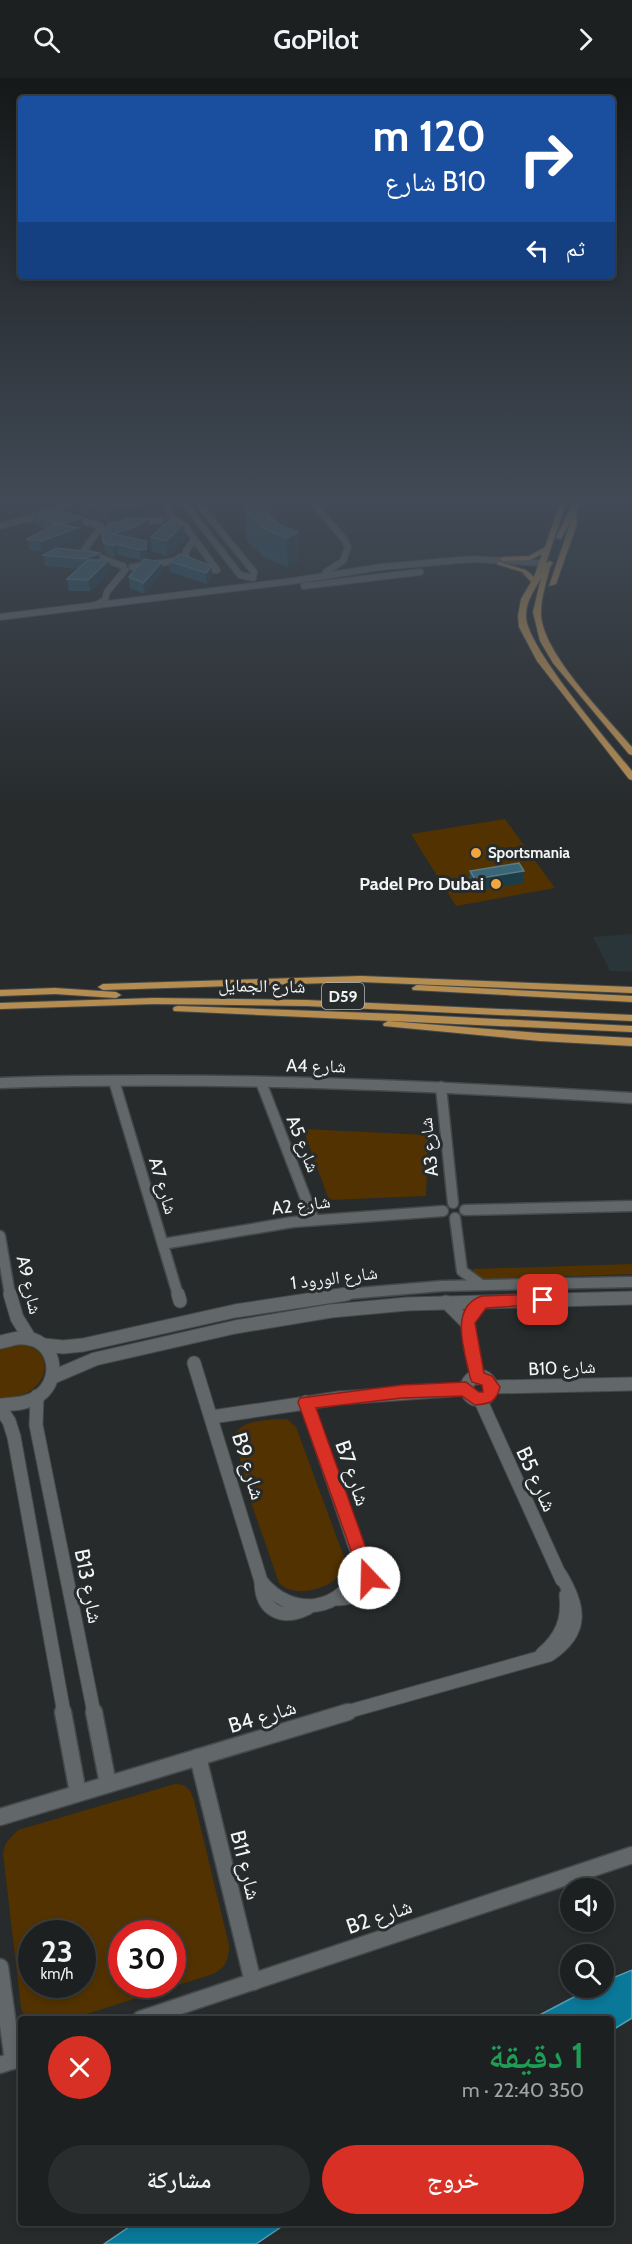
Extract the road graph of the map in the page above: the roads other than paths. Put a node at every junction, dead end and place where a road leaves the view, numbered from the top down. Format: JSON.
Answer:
{"nodes":[{"id":1,"x":104,"y":604,"type":"edge"},
{"id":2,"x":154,"y":604,"type":"edge"},
{"id":3,"x":524,"y":604,"type":"edge"},
{"id":4,"x":538,"y":604,"type":"edge"},
{"id":5,"x":544,"y":604,"type":"edge"},
{"id":6,"x":96,"y":605,"type":"joint"},
{"id":7,"x":0,"y":617,"type":"edge"},
{"id":8,"x":539,"y":618,"type":"junction"},
{"id":9,"x":0,"y":623,"type":"edge"},
{"id":10,"x":632,"y":752,"type":"edge"},
{"id":11,"x":632,"y":777,"type":"edge"},
{"id":12,"x":300,"y":982,"type":"junction"},
{"id":13,"x":632,"y":990,"type":"edge"},
{"id":14,"x":55,"y":991,"type":"junction"},
{"id":15,"x":0,"y":993,"type":"edge"},
{"id":16,"x":632,"y":999,"type":"edge"},
{"id":17,"x":72,"y":1005,"type":"junction"},
{"id":18,"x":0,"y":1006,"type":"edge"},
{"id":19,"x":632,"y":1010,"type":"edge"},
{"id":20,"x":330,"y":1015,"type":"junction"},
{"id":21,"x":632,"y":1017,"type":"edge"},
{"id":22,"x":632,"y":1029,"type":"edge"},
{"id":23,"x":632,"y":1042,"type":"edge"},
{"id":24,"x":114,"y":1081,"type":"junction"},
{"id":25,"x":261,"y":1082,"type":"junction"},
{"id":26,"x":0,"y":1083,"type":"edge"},
{"id":27,"x":441,"y":1087,"type":"junction"},
{"id":28,"x":632,"y":1098,"type":"edge"},
{"id":29,"x":453,"y":1203,"type":"junction"},
{"id":30,"x":632,"y":1206,"type":"edge"},
{"id":31,"x":465,"y":1210,"type":"junction"},
{"id":32,"x":443,"y":1211,"type":"junction"},
{"id":33,"x":455,"y":1218,"type":"junction"},
{"id":34,"x":314,"y":1220,"type":"junction"},
{"id":35,"x":0,"y":1236,"type":"edge"},
{"id":36,"x":163,"y":1244,"type":"junction"},
{"id":37,"x":462,"y":1271,"type":"junction"},
{"id":38,"x":632,"y":1282,"type":"edge"},
{"id":39,"x":483,"y":1285,"type":"junction"},
{"id":40,"x":442,"y":1286,"type":"junction"},
{"id":41,"x":632,"y":1298,"type":"edge"},
{"id":42,"x":180,"y":1301,"type":"dead end"},
{"id":43,"x":447,"y":1302,"type":"junction"},
{"id":44,"x":482,"y":1302,"type":"junction"},
{"id":45,"x":467,"y":1323,"type":"junction"},
{"id":46,"x":30,"y":1339,"type":"junction"},
{"id":47,"x":0,"y":1342,"type":"edge"},
{"id":48,"x":44,"y":1345,"type":"junction"},
{"id":49,"x":194,"y":1363,"type":"dead end"},
{"id":50,"x":53,"y":1377,"type":"junction"},
{"id":51,"x":477,"y":1377,"type":"junction"},
{"id":52,"x":632,"y":1384,"type":"edge"},
{"id":53,"x":492,"y":1387,"type":"junction"},
{"id":54,"x":466,"y":1389,"type":"junction"},
{"id":55,"x":37,"y":1396,"type":"junction"},
{"id":56,"x":480,"y":1399,"type":"junction"},
{"id":57,"x":306,"y":1402,"type":"junction"},
{"id":58,"x":0,"y":1407,"type":"edge"},
{"id":59,"x":212,"y":1417,"type":"junction"},
{"id":60,"x":560,"y":1574,"type":"joint"},
{"id":61,"x":311,"y":1606,"type":"joint"},
{"id":62,"x":198,"y":1757,"type":"junction"},
{"id":63,"x":108,"y":1784,"type":"junction"},
{"id":64,"x":78,"y":1793,"type":"junction"},
{"id":65,"x":0,"y":1816,"type":"edge"},
{"id":66,"x":632,"y":1855,"type":"edge"},
{"id":67,"x":0,"y":1967,"type":"edge"},
{"id":68,"x":253,"y":1982,"type":"junction"},
{"id":69,"x":150,"y":2016,"type":"edge"},
{"id":70,"x":11,"y":2061,"type":"edge"}],
"edges":[{"from":1,"to":6,"type":"street"},
{"from":2,"to":9,"type":"street"},
{"from":3,"to":11,"type":"main road"},
{"from":4,"to":8,"type":"main road"},
{"from":5,"to":8,"type":"main road"},
{"from":6,"to":7,"type":"street"},
{"from":8,"to":10,"type":"main road"},
{"from":12,"to":13,"type":"main road"},
{"from":12,"to":14,"type":"main road"},
{"from":12,"to":16,"type":"main road"},
{"from":14,"to":15,"type":"main road","name":"شارع الجمايل","number":"D59"},
{"from":14,"to":19,"type":"main road","name":"شارع الجمايل","number":"D59"},
{"from":17,"to":18,"type":"main road","name":"شارع الجمايل","number":"D59"},
{"from":17,"to":20,"type":"main road"},
{"from":17,"to":21,"type":"main road","name":"شارع الجمايل","number":"D59"},
{"from":20,"to":22,"type":"main road"},
{"from":20,"to":23,"type":"main road"},
{"from":24,"to":25,"type":"street","name":"A4 شارع"},
{"from":24,"to":26,"type":"street","name":"A4 شارع"},
{"from":24,"to":36,"type":"street","name":"A7 شارع"},
{"from":25,"to":27,"type":"street","name":"A4 شارع"},
{"from":25,"to":34,"type":"street","name":"A5 شارع"},
{"from":27,"to":28,"type":"street","name":"A4 شارع"},
{"from":27,"to":29,"type":"street","name":"A3 شارع"},
{"from":29,"to":31,"type":"street"},
{"from":29,"to":32,"type":"street"},
{"from":30,"to":31,"type":"street"},
{"from":31,"to":33,"type":"street"},
{"from":32,"to":33,"type":"street"},
{"from":32,"to":34,"type":"street","name":"A2 شارع"},
{"from":33,"to":37,"type":"street"},
{"from":34,"to":36,"type":"street","name":"A2 شارع"},
{"from":35,"to":46,"type":"street","name":"A9 شارع"},
{"from":36,"to":42,"type":"street","name":"A7 شارع"},
{"from":37,"to":39,"type":"street"},
{"from":37,"to":40,"type":"street"},
{"from":38,"to":39,"type":"street","name":"شارع الورود 1"},
{"from":39,"to":40,"type":"street","name":"شارع الورود 1"},
{"from":40,"to":48,"type":"street","name":"شارع الورود 1"},
{"from":41,"to":44,"type":"street","name":"شارع الورود 1"},
{"from":43,"to":44,"type":"street","name":"شارع الورود 1"},
{"from":43,"to":45,"type":"street"},
{"from":43,"to":50,"type":"street","name":"شارع الورود 1"},
{"from":44,"to":45,"type":"street"},
{"from":45,"to":51,"type":"street"},
{"from":46,"to":47,"type":"street","name":"شارع الورود 1"},
{"from":46,"to":48,"type":"street","name":"شارع الورود 1"},
{"from":48,"to":50,"type":"street"},
{"from":49,"to":59,"type":"street","name":"B9 شارع"},
{"from":50,"to":55,"type":"street","name":"شارع الورود 1"},
{"from":51,"to":53,"type":"street"},
{"from":51,"to":54,"type":"street"},
{"from":52,"to":53,"type":"street","name":"B10 شارع"},
{"from":53,"to":56,"type":"street"},
{"from":54,"to":56,"type":"street"},
{"from":54,"to":57,"type":"street"},
{"from":55,"to":58,"type":"street"},
{"from":55,"to":63,"type":"street","name":"B13 شارع"},
{"from":56,"to":60,"type":"street","name":"B5 شارع"},
{"from":57,"to":59,"type":"street"},
{"from":57,"to":61,"type":"street","name":"B7 شارع"},
{"from":58,"to":64,"type":"street"},
{"from":59,"to":61,"type":"street","name":"B9 شارع"},
{"from":60,"to":62,"type":"street","name":"B4 شارع"},
{"from":62,"to":63,"type":"street","name":"B4 شارع"},
{"from":62,"to":68,"type":"street","name":"B11 شارع"},
{"from":63,"to":64,"type":"street","name":"B4 شارع"},
{"from":64,"to":65,"type":"street","name":"B4 شارع"},
{"from":66,"to":68,"type":"street","name":"B2 شارع"},
{"from":67,"to":70,"type":"street"},
{"from":68,"to":69,"type":"street","name":"B2 شارع"}]}
